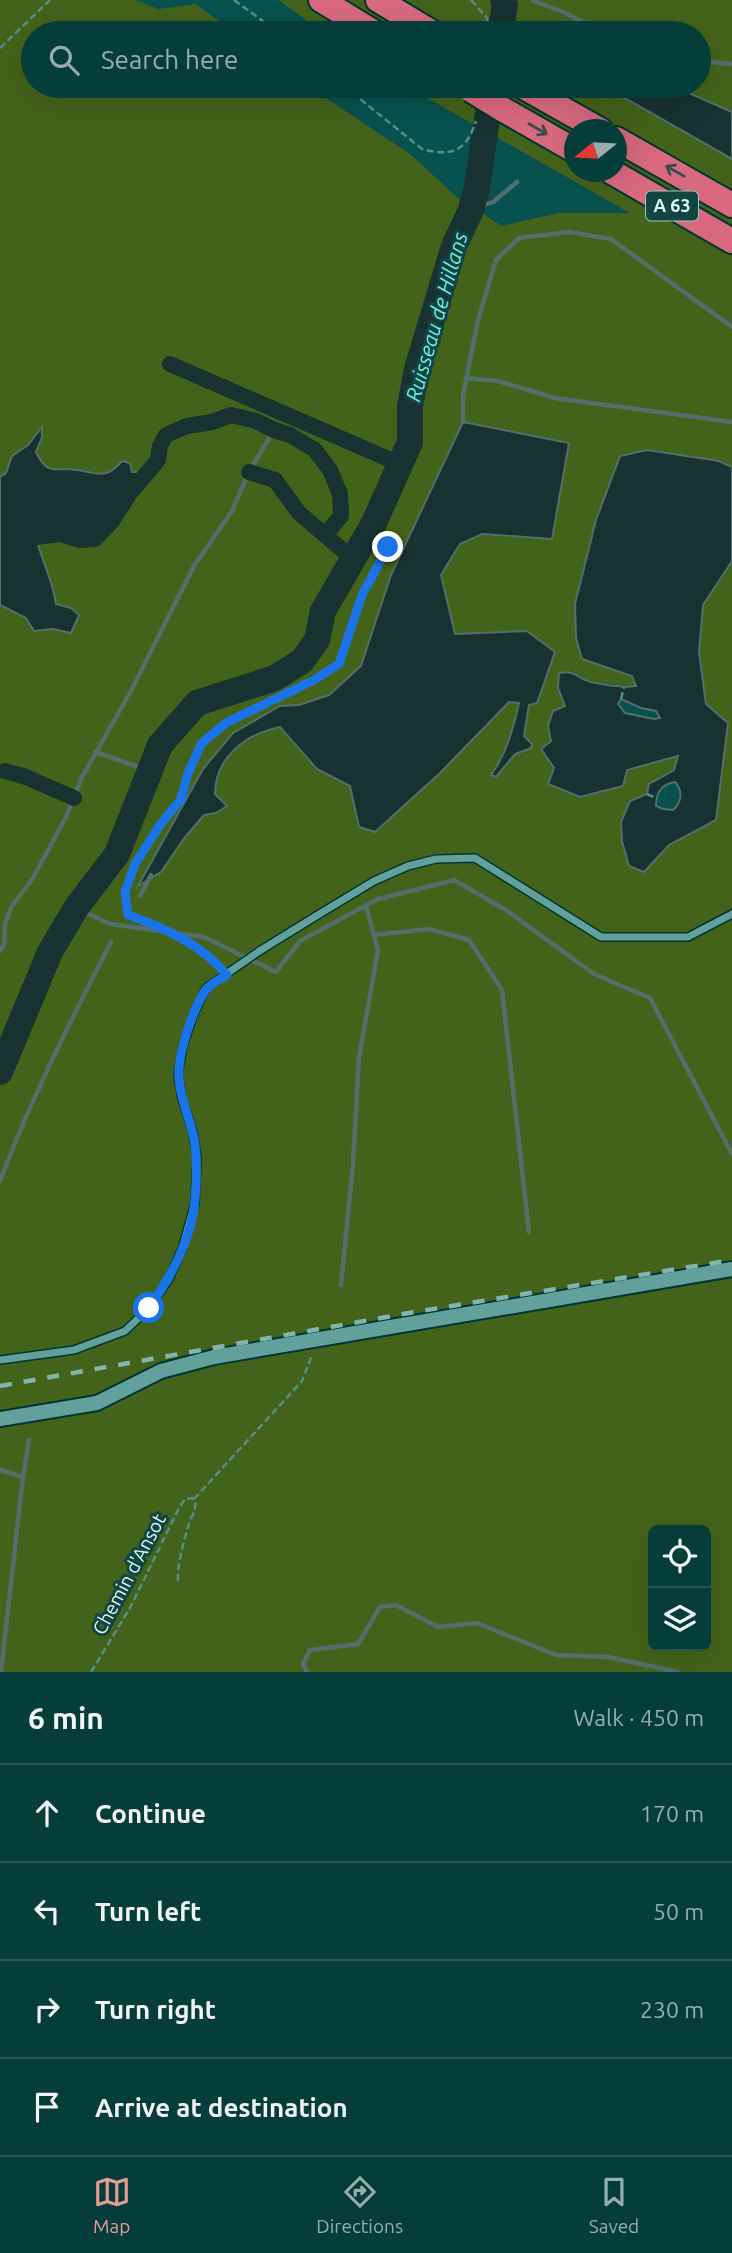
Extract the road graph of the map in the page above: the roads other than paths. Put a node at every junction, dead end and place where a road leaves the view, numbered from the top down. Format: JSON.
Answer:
{"nodes":[{"id":1,"x":321,"y":0,"type":"edge"},
{"id":2,"x":377,"y":0,"type":"edge"},
{"id":3,"x":355,"y":21,"type":"edge"},
{"id":4,"x":413,"y":21,"type":"edge"},
{"id":5,"x":484,"y":98,"type":"edge"},
{"id":6,"x":543,"y":98,"type":"edge"},
{"id":7,"x":580,"y":119,"type":"edge"},
{"id":8,"x":564,"y":144,"type":"edge"},
{"id":9,"x":627,"y":145,"type":"edge"},
{"id":10,"x":627,"y":181,"type":"edge"},
{"id":11,"x":732,"y":205,"type":"edge"},
{"id":12,"x":732,"y":241,"type":"edge"},
{"id":13,"x":732,"y":914,"type":"edge"},
{"id":14,"x":732,"y":1269,"type":"edge"},
{"id":15,"x":0,"y":1360,"type":"edge"},
{"id":16,"x":0,"y":1419,"type":"edge"}],
"edges":[{"from":1,"to":3,"type":"highway"},
{"from":2,"to":4,"type":"highway"},
{"from":5,"to":8,"type":"highway","one_way":true,"bridge":true},
{"from":6,"to":7,"type":"highway"},
{"from":11,"to":9,"type":"highway","number":"A 63","one_way":true},
{"from":10,"to":12,"type":"highway","number":"A 63"},
{"from":13,"to":15,"type":"lane"},
{"from":14,"to":16,"type":"street"}]}
